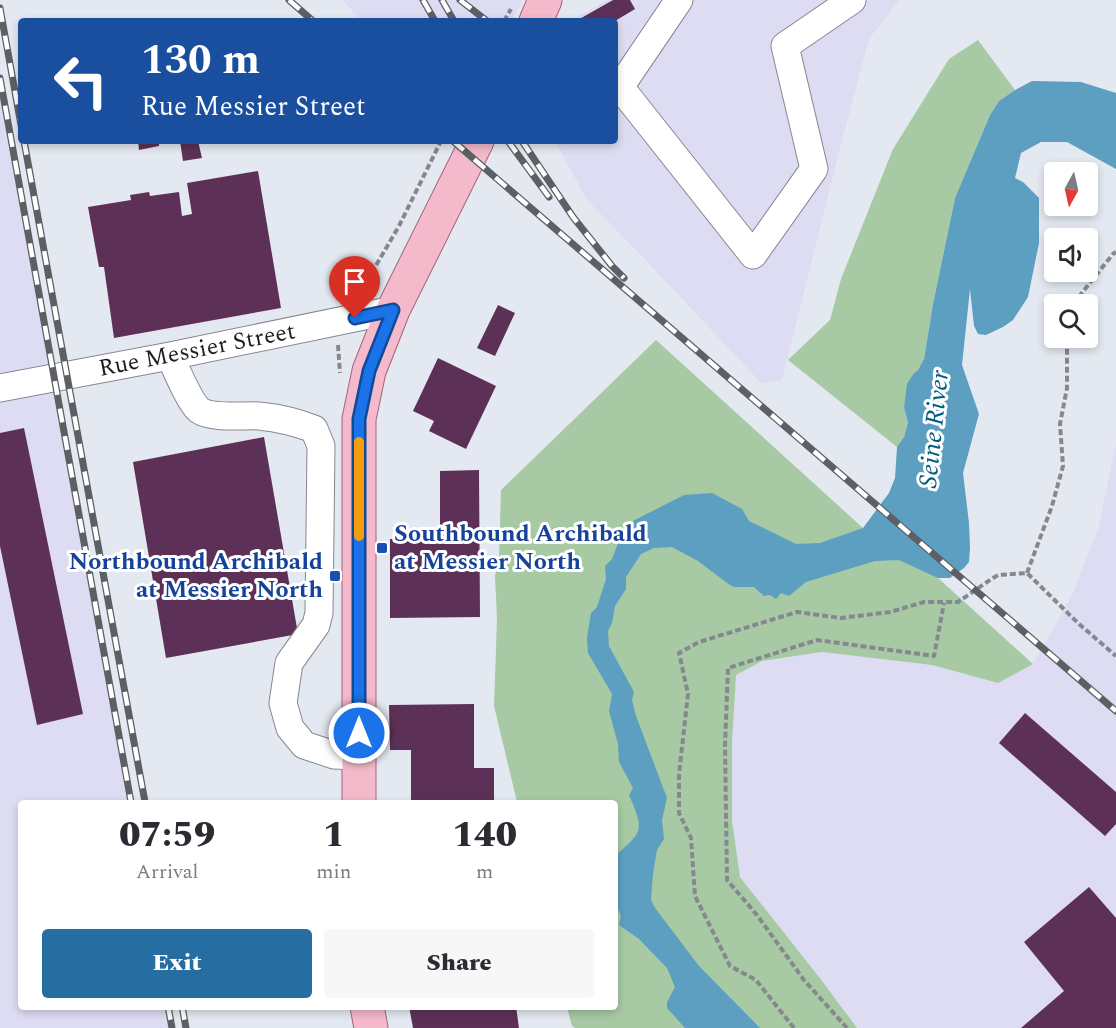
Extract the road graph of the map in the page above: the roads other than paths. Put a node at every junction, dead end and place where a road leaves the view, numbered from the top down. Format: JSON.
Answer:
{"nodes":[{"id":1,"x":545,"y":0,"type":"edge"},
{"id":2,"x":680,"y":0,"type":"edge"},
{"id":3,"x":852,"y":0,"type":"edge"},
{"id":4,"x":537,"y":18,"type":"edge"},
{"id":5,"x":618,"y":87,"type":"edge"},
{"id":6,"x":476,"y":144,"type":"edge"},
{"id":7,"x":393,"y":310,"type":"junction"},
{"id":8,"x":170,"y":356,"type":"junction"},
{"id":9,"x":0,"y":388,"type":"edge"},
{"id":10,"x":359,"y":756,"type":"junction"},
{"id":11,"x":358,"y":800,"type":"edge"},
{"id":12,"x":368,"y":1010,"type":"edge"},
{"id":13,"x":370,"y":1028,"type":"edge"}],
"edges":[{"from":1,"to":4,"type":"main road"},
{"from":2,"to":5,"type":"street"},
{"from":3,"to":5,"type":"street"},
{"from":6,"to":7,"type":"main road"},
{"from":7,"to":8,"type":"street","name":"Rue Messier Street"},
{"from":7,"to":10,"type":"main road"},
{"from":8,"to":9,"type":"street","name":"Rue Messier Street"},
{"from":8,"to":10,"type":"street"},
{"from":10,"to":11,"type":"main road"},
{"from":12,"to":13,"type":"main road"}]}
